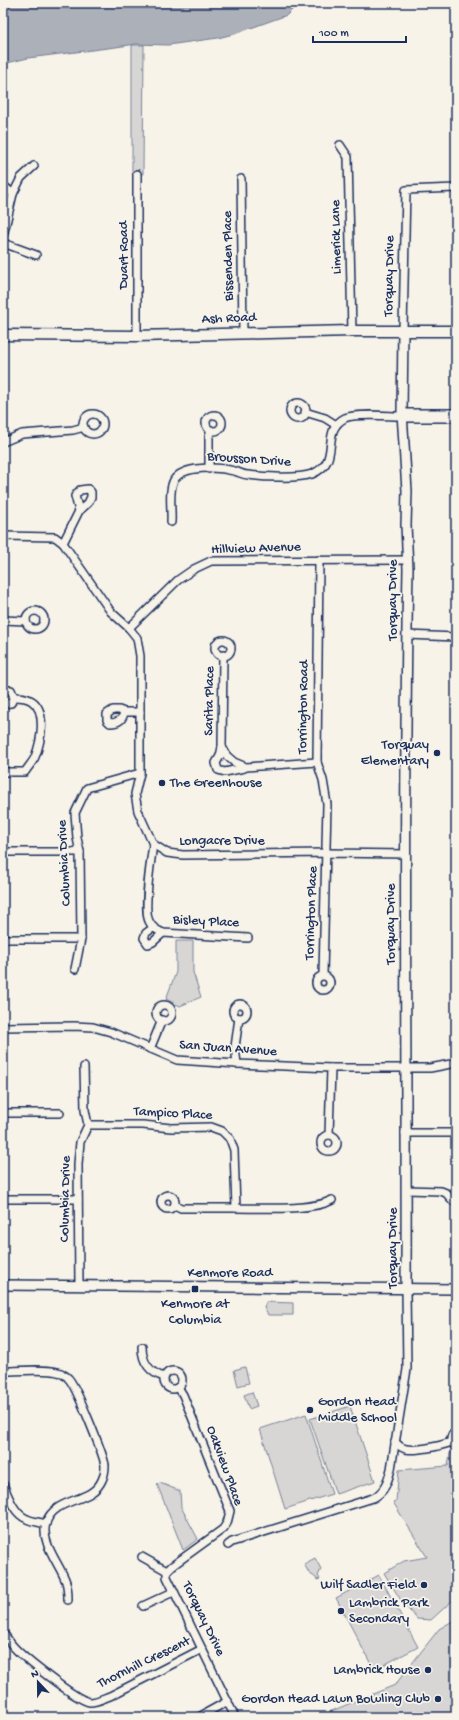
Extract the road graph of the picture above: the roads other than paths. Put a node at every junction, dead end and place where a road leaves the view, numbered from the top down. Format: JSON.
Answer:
{"nodes":[{"id":1,"x":340,"y":145,"type":"dead end"},
{"id":2,"x":34,"y":166,"type":"dead end"},
{"id":3,"x":137,"y":174,"type":"dead end"},
{"id":4,"x":241,"y":179,"type":"dead end"},
{"id":5,"x":3,"y":185,"type":"edge"},
{"id":6,"x":456,"y":188,"type":"edge"},
{"id":7,"x":12,"y":194,"type":"junction"},
{"id":8,"x":3,"y":236,"type":"edge"},
{"id":9,"x":3,"y":243,"type":"edge"},
{"id":10,"x":36,"y":255,"type":"dead end"},
{"id":11,"x":403,"y":330,"type":"junction"},
{"id":12,"x":352,"y":331,"type":"junction"},
{"id":13,"x":456,"y":331,"type":"edge"},
{"id":14,"x":243,"y":333,"type":"junction"},
{"id":15,"x":3,"y":335,"type":"edge"},
{"id":16,"x":137,"y":336,"type":"junction"},
{"id":17,"x":305,"y":412,"type":"dead end"},
{"id":18,"x":456,"y":413,"type":"edge"},
{"id":19,"x":402,"y":416,"type":"junction"},
{"id":20,"x":456,"y":418,"type":"edge"},
{"id":21,"x":336,"y":425,"type":"junction"},
{"id":22,"x":84,"y":427,"type":"dead end"},
{"id":23,"x":211,"y":430,"type":"dead end"},
{"id":24,"x":3,"y":442,"type":"edge"},
{"id":25,"x":208,"y":469,"type":"junction"},
{"id":26,"x":79,"y":511,"type":"dead end"},
{"id":27,"x":171,"y":522,"type":"dead end"},
{"id":28,"x":3,"y":536,"type":"edge"},
{"id":29,"x":63,"y":544,"type":"junction"},
{"id":30,"x":319,"y":560,"type":"junction"},
{"id":31,"x":407,"y":560,"type":"junction"},
{"id":32,"x":3,"y":620,"type":"edge"},
{"id":33,"x":26,"y":621,"type":"dead end"},
{"id":34,"x":129,"y":628,"type":"junction"},
{"id":35,"x":407,"y":635,"type":"junction"},
{"id":36,"x":456,"y":637,"type":"edge"},
{"id":37,"x":223,"y":655,"type":"dead end"},
{"id":38,"x":3,"y":690,"type":"edge"},
{"id":39,"x":14,"y":697,"type":"junction"},
{"id":40,"x":3,"y":704,"type":"edge"},
{"id":41,"x":124,"y":712,"type":"dead end"},
{"id":42,"x":140,"y":712,"type":"junction"},
{"id":43,"x":222,"y":747,"type":"junction"},
{"id":44,"x":317,"y":762,"type":"junction"},
{"id":45,"x":246,"y":767,"type":"junction"},
{"id":46,"x":3,"y":772,"type":"edge"},
{"id":47,"x":140,"y":773,"type":"junction"},
{"id":48,"x":153,"y":844,"type":"junction"},
{"id":49,"x":3,"y":852,"type":"edge"},
{"id":50,"x":80,"y":852,"type":"junction"},
{"id":51,"x":327,"y":852,"type":"junction"},
{"id":52,"x":406,"y":854,"type":"junction"},
{"id":53,"x":153,"y":928,"type":"junction"},
{"id":54,"x":163,"y":933,"type":"junction"},
{"id":55,"x":248,"y":938,"type":"dead end"},
{"id":56,"x":3,"y":939,"type":"edge"},
{"id":57,"x":81,"y":939,"type":"junction"},
{"id":58,"x":75,"y":969,"type":"dead end"},
{"id":59,"x":323,"y":975,"type":"dead end"},
{"id":60,"x":239,"y":1018,"type":"dead end"},
{"id":61,"x":162,"y":1020,"type":"dead end"},
{"id":62,"x":3,"y":1027,"type":"edge"},
{"id":63,"x":150,"y":1049,"type":"junction"},
{"id":64,"x":456,"y":1063,"type":"edge"},
{"id":65,"x":237,"y":1064,"type":"junction"},
{"id":66,"x":84,"y":1067,"type":"dead end"},
{"id":67,"x":331,"y":1068,"type":"junction"},
{"id":68,"x":406,"y":1068,"type":"junction"},
{"id":69,"x":3,"y":1113,"type":"edge"},
{"id":70,"x":60,"y":1113,"type":"dead end"},
{"id":71,"x":88,"y":1125,"type":"junction"},
{"id":72,"x":405,"y":1133,"type":"junction"},
{"id":73,"x":456,"y":1133,"type":"edge"},
{"id":74,"x":329,"y":1135,"type":"dead end"},
{"id":75,"x":406,"y":1190,"type":"junction"},
{"id":76,"x":3,"y":1199,"type":"edge"},
{"id":77,"x":78,"y":1200,"type":"junction"},
{"id":78,"x":332,"y":1200,"type":"dead end"},
{"id":79,"x":453,"y":1201,"type":"dead end"},
{"id":80,"x":175,"y":1205,"type":"dead end"},
{"id":81,"x":236,"y":1208,"type":"junction"},
{"id":82,"x":3,"y":1285,"type":"edge"},
{"id":83,"x":78,"y":1286,"type":"junction"},
{"id":84,"x":406,"y":1288,"type":"junction"},
{"id":85,"x":456,"y":1289,"type":"edge"},
{"id":86,"x":142,"y":1347,"type":"dead end"},
{"id":87,"x":3,"y":1371,"type":"edge"},
{"id":88,"x":164,"y":1377,"type":"junction"},
{"id":89,"x":178,"y":1387,"type":"junction"},
{"id":90,"x":456,"y":1432,"type":"edge"},
{"id":91,"x":395,"y":1442,"type":"junction"},
{"id":92,"x":454,"y":1444,"type":"edge"},
{"id":93,"x":3,"y":1484,"type":"edge"},
{"id":94,"x":46,"y":1524,"type":"junction"},
{"id":95,"x":201,"y":1544,"type":"joint"},
{"id":96,"x":228,"y":1545,"type":"dead end"},
{"id":97,"x":142,"y":1557,"type":"dead end"},
{"id":98,"x":167,"y":1571,"type":"junction"},
{"id":99,"x":173,"y":1592,"type":"junction"},
{"id":100,"x":68,"y":1600,"type":"dead end"},
{"id":101,"x":143,"y":1606,"type":"dead end"},
{"id":102,"x":3,"y":1633,"type":"edge"},
{"id":103,"x":202,"y":1649,"type":"junction"},
{"id":104,"x":228,"y":1701,"type":"junction"},
{"id":105,"x":199,"y":1717,"type":"edge"},
{"id":106,"x":235,"y":1717,"type":"edge"}],
"edges":[{"from":1,"to":12,"type":"street","name":"Limerick Lane"},
{"from":2,"to":7,"type":"street"},
{"from":3,"to":16,"type":"street","name":"Duart Road"},
{"from":4,"to":14,"type":"street","name":"Bissenden Place"},
{"from":5,"to":7,"type":"street"},
{"from":6,"to":11,"type":"street","name":"Torquay Drive"},
{"from":7,"to":8,"type":"street"},
{"from":9,"to":10,"type":"street"},
{"from":11,"to":12,"type":"main road","name":"Ash Road"},
{"from":11,"to":13,"type":"main road","name":"Ash Road"},
{"from":11,"to":19,"type":"street","name":"Torquay Drive"},
{"from":12,"to":14,"type":"main road","name":"Ash Road"},
{"from":14,"to":16,"type":"main road","name":"Ash Road"},
{"from":15,"to":16,"type":"main road","name":"Ash Road"},
{"from":17,"to":21,"type":"street"},
{"from":18,"to":19,"type":"street"},
{"from":19,"to":20,"type":"street"},
{"from":19,"to":21,"type":"street"},
{"from":19,"to":31,"type":"street","name":"Torquay Drive"},
{"from":21,"to":25,"type":"street","name":"Brousson Drive"},
{"from":22,"to":24,"type":"street"},
{"from":23,"to":25,"type":"street"},
{"from":25,"to":27,"type":"street","name":"Brousson Drive"},
{"from":26,"to":29,"type":"street"},
{"from":28,"to":29,"type":"street"},
{"from":29,"to":34,"type":"street"},
{"from":30,"to":31,"type":"street","name":"Hillview Avenue"},
{"from":30,"to":34,"type":"street","name":"Hillview Avenue"},
{"from":30,"to":44,"type":"street","name":"Torrington Road"},
{"from":31,"to":35,"type":"street","name":"Torquay Drive"},
{"from":32,"to":33,"type":"street"},
{"from":34,"to":42,"type":"street"},
{"from":35,"to":36,"type":"street"},
{"from":35,"to":52,"type":"street","name":"Torquay Drive"},
{"from":37,"to":43,"type":"street","name":"Sarita Place"},
{"from":38,"to":39,"type":"street"},
{"from":39,"to":40,"type":"street"},
{"from":39,"to":46,"type":"street"},
{"from":41,"to":42,"type":"street"},
{"from":42,"to":47,"type":"street"},
{"from":43,"to":45,"type":"street","name":"Sarita Place"},
{"from":43,"to":45,"type":"street","name":"Sarita Place"},
{"from":44,"to":45,"type":"street","name":"Sarita Place"},
{"from":44,"to":51,"type":"street","name":"Torrington Road"},
{"from":47,"to":48,"type":"street"},
{"from":47,"to":50,"type":"street","name":"Columbia Drive"},
{"from":48,"to":51,"type":"street","name":"Longacre Drive"},
{"from":48,"to":53,"type":"street","name":"Bisley Place"},
{"from":49,"to":50,"type":"street"},
{"from":50,"to":57,"type":"street","name":"Columbia Drive"},
{"from":51,"to":52,"type":"street","name":"Longacre Drive"},
{"from":51,"to":59,"type":"street","name":"Torrington Place"},
{"from":52,"to":68,"type":"street","name":"Torquay Drive"},
{"from":53,"to":54,"type":"street","name":"Bisley Place"},
{"from":53,"to":54,"type":"street","name":"Bisley Place"},
{"from":54,"to":55,"type":"street","name":"Bisley Place"},
{"from":56,"to":57,"type":"street"},
{"from":57,"to":58,"type":"street","name":"Columbia Drive"},
{"from":60,"to":65,"type":"street"},
{"from":61,"to":63,"type":"street"},
{"from":62,"to":63,"type":"street","name":"San Juan Avenue"},
{"from":63,"to":65,"type":"street","name":"San Juan Avenue"},
{"from":64,"to":68,"type":"street","name":"San Juan Avenue"},
{"from":65,"to":67,"type":"street","name":"San Juan Avenue"},
{"from":66,"to":71,"type":"street"},
{"from":67,"to":68,"type":"street","name":"San Juan Avenue"},
{"from":67,"to":74,"type":"street"},
{"from":68,"to":72,"type":"street","name":"Torquay Drive"},
{"from":69,"to":70,"type":"street"},
{"from":71,"to":77,"type":"street","name":"Columbia Drive"},
{"from":71,"to":81,"type":"street","name":"Tampico Place"},
{"from":72,"to":73,"type":"street"},
{"from":72,"to":75,"type":"street","name":"Torquay Drive"},
{"from":75,"to":79,"type":"street"},
{"from":75,"to":84,"type":"street","name":"Torquay Drive"},
{"from":76,"to":77,"type":"street"},
{"from":77,"to":83,"type":"street","name":"Columbia Drive"},
{"from":78,"to":81,"type":"street"},
{"from":80,"to":81,"type":"street"},
{"from":82,"to":83,"type":"street","name":"Kenmore Road"},
{"from":83,"to":84,"type":"street","name":"Kenmore Road"},
{"from":84,"to":85,"type":"street","name":"Kenmore Road"},
{"from":84,"to":91,"type":"street","name":"Torquay Drive"},
{"from":86,"to":88,"type":"street"},
{"from":87,"to":94,"type":"street"},
{"from":88,"to":89,"type":"street"},
{"from":88,"to":89,"type":"street","name":"Oakview Place"},
{"from":89,"to":95,"type":"street","name":"Oakview Place"},
{"from":90,"to":92,"type":"street"},
{"from":91,"to":92,"type":"street"},
{"from":91,"to":96,"type":"street","name":"Torquay Drive"},
{"from":93,"to":94,"type":"street"},
{"from":94,"to":100,"type":"street"},
{"from":95,"to":98,"type":"street","name":"Torquay Drive"},
{"from":97,"to":98,"type":"street"},
{"from":98,"to":99,"type":"street","name":"Torquay Drive"},
{"from":99,"to":101,"type":"street"},
{"from":99,"to":103,"type":"street","name":"Torquay Drive"},
{"from":102,"to":103,"type":"street","name":"Thornhill Crescent"},
{"from":103,"to":104,"type":"street","name":"Torquay Drive"},
{"from":104,"to":105,"type":"street"},
{"from":104,"to":106,"type":"street","name":"Torquay Drive"}]}
